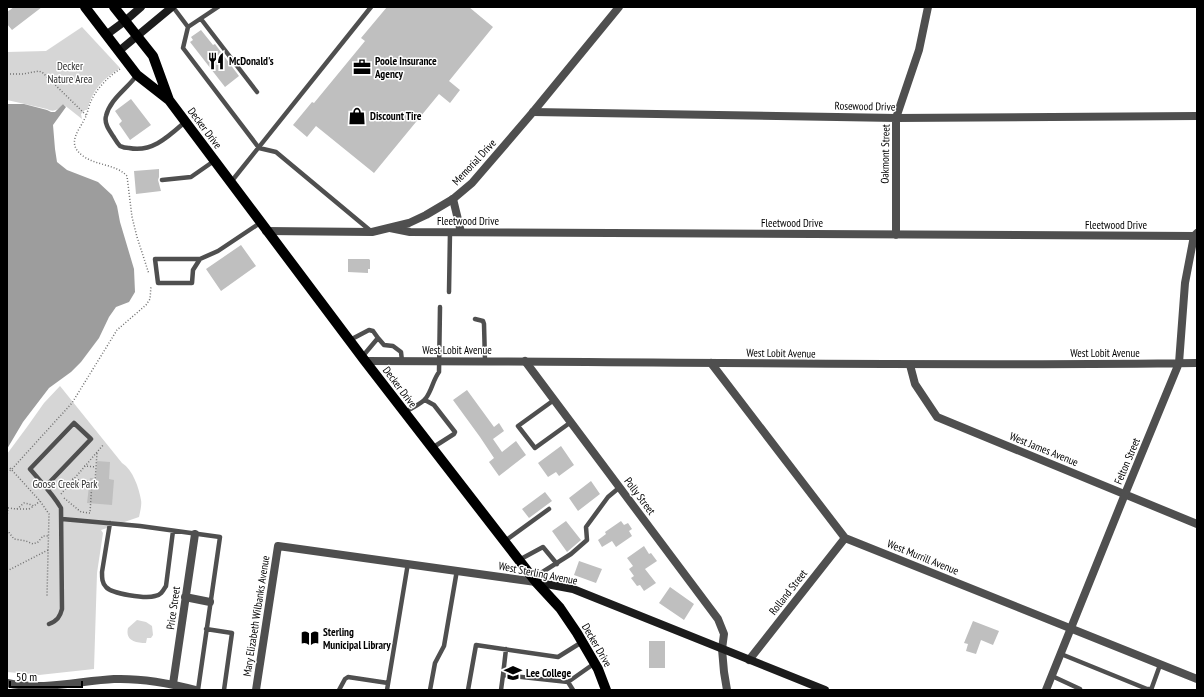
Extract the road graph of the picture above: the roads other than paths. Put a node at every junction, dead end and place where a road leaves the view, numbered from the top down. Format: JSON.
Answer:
{"nodes":[{"id":1,"x":85,"y":7,"type":"edge"},
{"id":2,"x":114,"y":7,"type":"edge"},
{"id":3,"x":141,"y":7,"type":"edge"},
{"id":4,"x":172,"y":7,"type":"edge"},
{"id":5,"x":218,"y":7,"type":"edge"},
{"id":6,"x":371,"y":7,"type":"edge"},
{"id":7,"x":928,"y":7,"type":"edge"},
{"id":8,"x":615,"y":9,"type":"edge"},
{"id":9,"x":201,"y":18,"type":"junction"},
{"id":10,"x":125,"y":21,"type":"junction"},
{"id":11,"x":188,"y":27,"type":"junction"},
{"id":12,"x":106,"y":34,"type":"junction"},
{"id":13,"x":137,"y":36,"type":"junction"},
{"id":14,"x":119,"y":51,"type":"junction"},
{"id":15,"x":137,"y":75,"type":"junction"},
{"id":16,"x":257,"y":92,"type":"dead end"},
{"id":17,"x":169,"y":100,"type":"junction"},
{"id":18,"x":533,"y":112,"type":"junction"},
{"id":19,"x":1197,"y":116,"type":"edge"},
{"id":20,"x":896,"y":118,"type":"junction"},
{"id":21,"x":185,"y":122,"type":"junction"},
{"id":22,"x":259,"y":148,"type":"junction"},
{"id":23,"x":214,"y":161,"type":"junction"},
{"id":24,"x":162,"y":180,"type":"dead end"},
{"id":25,"x":231,"y":184,"type":"junction"},
{"id":26,"x":453,"y":199,"type":"junction"},
{"id":27,"x":263,"y":227,"type":"junction"},
{"id":28,"x":390,"y":228,"type":"junction"},
{"id":29,"x":372,"y":232,"type":"junction"},
{"id":30,"x":450,"y":232,"type":"junction"},
{"id":31,"x":461,"y":232,"type":"junction"},
{"id":32,"x":1196,"y":234,"type":"edge"},
{"id":33,"x":896,"y":235,"type":"junction"},
{"id":34,"x":200,"y":259,"type":"junction"},
{"id":35,"x":449,"y":292,"type":"dead end"},
{"id":36,"x":440,"y":307,"type":"dead end"},
{"id":37,"x":475,"y":319,"type":"dead end"},
{"id":38,"x":378,"y":338,"type":"junction"},
{"id":39,"x":349,"y":341,"type":"junction"},
{"id":40,"x":363,"y":359,"type":"junction"},
{"id":41,"x":402,"y":361,"type":"junction"},
{"id":42,"x":440,"y":361,"type":"junction"},
{"id":43,"x":486,"y":361,"type":"junction"},
{"id":44,"x":525,"y":361,"type":"junction"},
{"id":45,"x":711,"y":363,"type":"junction"},
{"id":46,"x":1179,"y":363,"type":"junction"},
{"id":47,"x":1197,"y":363,"type":"edge"},
{"id":48,"x":910,"y":365,"type":"junction"},
{"id":49,"x":425,"y":400,"type":"junction"},
{"id":50,"x":554,"y":400,"type":"junction"},
{"id":51,"x":404,"y":413,"type":"junction"},
{"id":52,"x":571,"y":422,"type":"junction"},
{"id":53,"x":432,"y":448,"type":"junction"},
{"id":54,"x":45,"y":486,"type":"junction"},
{"id":55,"x":620,"y":487,"type":"junction"},
{"id":56,"x":1125,"y":494,"type":"junction"},
{"id":57,"x":549,"y":509,"type":"dead end"},
{"id":58,"x":62,"y":519,"type":"junction"},
{"id":59,"x":110,"y":523,"type":"junction"},
{"id":60,"x":1197,"y":524,"type":"edge"},
{"id":61,"x":173,"y":531,"type":"junction"},
{"id":62,"x":195,"y":534,"type":"junction"},
{"id":63,"x":845,"y":538,"type":"junction"},
{"id":64,"x":504,"y":541,"type":"junction"},
{"id":65,"x":278,"y":546,"type":"joint"},
{"id":66,"x":519,"y":560,"type":"junction"},
{"id":67,"x":408,"y":563,"type":"junction"},
{"id":68,"x":557,"y":564,"type":"junction"},
{"id":69,"x":457,"y":570,"type":"junction"},
{"id":70,"x":534,"y":580,"type":"junction"},
{"id":71,"x":185,"y":597,"type":"junction"},
{"id":72,"x":210,"y":602,"type":"junction"},
{"id":73,"x":49,"y":624,"type":"dead end"},
{"id":74,"x":206,"y":629,"type":"junction"},
{"id":75,"x":1071,"y":630,"type":"junction"},
{"id":76,"x":582,"y":642,"type":"junction"},
{"id":77,"x":506,"y":649,"type":"junction"},
{"id":78,"x":722,"y":649,"type":"junction"},
{"id":79,"x":1061,"y":654,"type":"junction"},
{"id":80,"x":749,"y":660,"type":"junction"},
{"id":81,"x":595,"y":663,"type":"junction"},
{"id":82,"x":1160,"y":665,"type":"junction"},
{"id":83,"x":503,"y":674,"type":"junction"},
{"id":84,"x":1052,"y":676,"type":"junction"},
{"id":85,"x":1197,"y":679,"type":"edge"},
{"id":86,"x":568,"y":682,"type":"junction"},
{"id":87,"x":7,"y":683,"type":"edge"},
{"id":88,"x":388,"y":683,"type":"junction"},
{"id":89,"x":173,"y":684,"type":"junction"},
{"id":90,"x":1080,"y":689,"type":"dead end"},
{"id":91,"x":1151,"y":689,"type":"edge"},
{"id":92,"x":197,"y":690,"type":"edge"},
{"id":93,"x":224,"y":690,"type":"edge"},
{"id":94,"x":256,"y":690,"type":"edge"},
{"id":95,"x":339,"y":690,"type":"edge"},
{"id":96,"x":387,"y":690,"type":"edge"},
{"id":97,"x":430,"y":690,"type":"edge"},
{"id":98,"x":468,"y":690,"type":"edge"},
{"id":99,"x":501,"y":690,"type":"edge"},
{"id":100,"x":573,"y":690,"type":"edge"},
{"id":101,"x":606,"y":690,"type":"edge"},
{"id":102,"x":727,"y":690,"type":"edge"},
{"id":103,"x":825,"y":690,"type":"edge"},
{"id":104,"x":1046,"y":690,"type":"edge"}],
"edges":[{"from":1,"to":12,"type":"main road","name":"Decker Drive"},
{"from":2,"to":10,"type":"main road","name":"Decker Drive"},
{"from":3,"to":10,"type":"main road"},
{"from":4,"to":11,"type":"lane"},
{"from":4,"to":13,"type":"main road"},
{"from":5,"to":9,"type":"lane"},
{"from":6,"to":22,"type":"lane"},
{"from":7,"to":20,"type":"street","name":"Oakmont Street"},
{"from":8,"to":18,"type":"street","name":"Memorial Drive"},
{"from":9,"to":11,"type":"lane"},
{"from":9,"to":16,"type":"lane"},
{"from":10,"to":12,"type":"main road"},
{"from":10,"to":13,"type":"main road","name":"Decker Drive"},
{"from":11,"to":22,"type":"lane"},
{"from":12,"to":14,"type":"main road","name":"Decker Drive"},
{"from":13,"to":14,"type":"main road"},
{"from":13,"to":17,"type":"main road","name":"Decker Drive"},
{"from":14,"to":15,"type":"main road","name":"Decker Drive"},
{"from":15,"to":17,"type":"main road","name":"Decker Drive"},
{"from":15,"to":21,"type":"lane"},
{"from":17,"to":21,"type":"main road","name":"Decker Drive"},
{"from":18,"to":20,"type":"street","name":"Rosewood Drive"},
{"from":18,"to":26,"type":"street","name":"Memorial Drive"},
{"from":19,"to":20,"type":"street","name":"Rosewood Drive"},
{"from":20,"to":33,"type":"street","name":"Oakmont Street"},
{"from":21,"to":23,"type":"main road","name":"Decker Drive"},
{"from":22,"to":25,"type":"lane"},
{"from":22,"to":29,"type":"lane"},
{"from":23,"to":24,"type":"lane"},
{"from":23,"to":25,"type":"main road","name":"Decker Drive"},
{"from":25,"to":27,"type":"main road","name":"Decker Drive"},
{"from":26,"to":28,"type":"street","name":"Memorial Drive"},
{"from":26,"to":31,"type":"street"},
{"from":27,"to":29,"type":"street","name":"Memorial Drive"},
{"from":27,"to":34,"type":"lane"},
{"from":27,"to":39,"type":"main road","name":"Decker Drive"},
{"from":28,"to":29,"type":"street","name":"Memorial Drive"},
{"from":28,"to":30,"type":"street","name":"Fleetwood Drive"},
{"from":30,"to":31,"type":"street","name":"Fleetwood Drive"},
{"from":30,"to":35,"type":"lane"},
{"from":31,"to":33,"type":"street","name":"Fleetwood Drive"},
{"from":32,"to":33,"type":"street","name":"Fleetwood Drive"},
{"from":32,"to":46,"type":"street","name":"Felton Street"},
{"from":34,"to":34,"type":"lane"},
{"from":36,"to":42,"type":"lane"},
{"from":37,"to":43,"type":"lane"},
{"from":38,"to":39,"type":"lane"},
{"from":38,"to":40,"type":"lane"},
{"from":38,"to":41,"type":"lane"},
{"from":39,"to":40,"type":"main road","name":"Decker Drive"},
{"from":40,"to":41,"type":"street","name":"West Lobit Avenue"},
{"from":40,"to":51,"type":"main road","name":"Decker Drive"},
{"from":41,"to":42,"type":"street","name":"West Lobit Avenue"},
{"from":42,"to":43,"type":"street","name":"West Lobit Avenue"},
{"from":42,"to":49,"type":"lane"},
{"from":43,"to":44,"type":"street","name":"West Lobit Avenue"},
{"from":44,"to":45,"type":"street","name":"West Lobit Avenue"},
{"from":44,"to":50,"type":"street","name":"Polly Street"},
{"from":45,"to":48,"type":"street","name":"West Lobit Avenue"},
{"from":45,"to":63,"type":"street"},
{"from":46,"to":47,"type":"street","name":"West Lobit Avenue"},
{"from":46,"to":48,"type":"street","name":"West Lobit Avenue"},
{"from":46,"to":56,"type":"street","name":"Felton Street"},
{"from":48,"to":56,"type":"street","name":"West James Avenue"},
{"from":49,"to":51,"type":"lane"},
{"from":49,"to":53,"type":"lane"},
{"from":50,"to":52,"type":"street","name":"Polly Street"},
{"from":50,"to":52,"type":"lane"},
{"from":51,"to":53,"type":"main road","name":"Decker Drive"},
{"from":52,"to":55,"type":"street","name":"Polly Street"},
{"from":53,"to":64,"type":"main road","name":"Decker Drive"},
{"from":54,"to":54,"type":"lane"},
{"from":54,"to":58,"type":"lane"},
{"from":55,"to":68,"type":"lane"},
{"from":55,"to":78,"type":"street","name":"Polly Street"},
{"from":56,"to":60,"type":"street","name":"West James Avenue"},
{"from":56,"to":75,"type":"street","name":"Felton Street"},
{"from":57,"to":64,"type":"lane"},
{"from":58,"to":59,"type":"lane"},
{"from":58,"to":73,"type":"lane"},
{"from":59,"to":61,"type":"lane"},
{"from":59,"to":61,"type":"lane"},
{"from":61,"to":62,"type":"lane"},
{"from":62,"to":71,"type":"street","name":"Price Street"},
{"from":62,"to":72,"type":"lane"},
{"from":63,"to":75,"type":"street","name":"West Murrill Avenue"},
{"from":63,"to":80,"type":"street","name":"Rolland Street"},
{"from":64,"to":66,"type":"main road","name":"Decker Drive"},
{"from":65,"to":67,"type":"street","name":"West Sterling Avenue"},
{"from":65,"to":94,"type":"street","name":"Mary Elizabeth Wilbanks Avenue"},
{"from":66,"to":68,"type":"lane"},
{"from":66,"to":70,"type":"main road","name":"Decker Drive"},
{"from":67,"to":69,"type":"street","name":"West Sterling Avenue"},
{"from":67,"to":88,"type":"lane"},
{"from":68,"to":70,"type":"lane"},
{"from":69,"to":70,"type":"street","name":"West Sterling Avenue"},
{"from":69,"to":97,"type":"lane"},
{"from":70,"to":76,"type":"main road","name":"Decker Drive"},
{"from":70,"to":78,"type":"main road","name":"West Sterling Avenue"},
{"from":71,"to":72,"type":"street"},
{"from":71,"to":89,"type":"street","name":"Price Street"},
{"from":72,"to":74,"type":"lane"},
{"from":74,"to":92,"type":"lane"},
{"from":74,"to":93,"type":"lane"},
{"from":75,"to":79,"type":"street","name":"Felton Street"},
{"from":75,"to":82,"type":"street","name":"West Murrill Avenue"},
{"from":76,"to":77,"type":"lane"},
{"from":76,"to":81,"type":"main road","name":"Decker Drive"},
{"from":77,"to":83,"type":"lane"},
{"from":77,"to":98,"type":"lane"},
{"from":78,"to":80,"type":"main road","name":"West Sterling Avenue"},
{"from":78,"to":102,"type":"street","name":"Polly Street"},
{"from":79,"to":84,"type":"street","name":"Felton Street"},
{"from":79,"to":91,"type":"lane"},
{"from":80,"to":103,"type":"main road","name":"West Sterling Avenue"},
{"from":81,"to":86,"type":"lane"},
{"from":81,"to":101,"type":"main road","name":"Decker Drive"},
{"from":82,"to":85,"type":"street","name":"West Murrill Avenue"},
{"from":82,"to":91,"type":"lane"},
{"from":83,"to":86,"type":"lane"},
{"from":83,"to":99,"type":"lane"},
{"from":84,"to":90,"type":"lane"},
{"from":84,"to":104,"type":"street","name":"Felton Street"},
{"from":86,"to":100,"type":"lane"},
{"from":87,"to":89,"type":"street"},
{"from":88,"to":95,"type":"lane"},
{"from":88,"to":96,"type":"lane"},
{"from":89,"to":92,"type":"street"}]}
